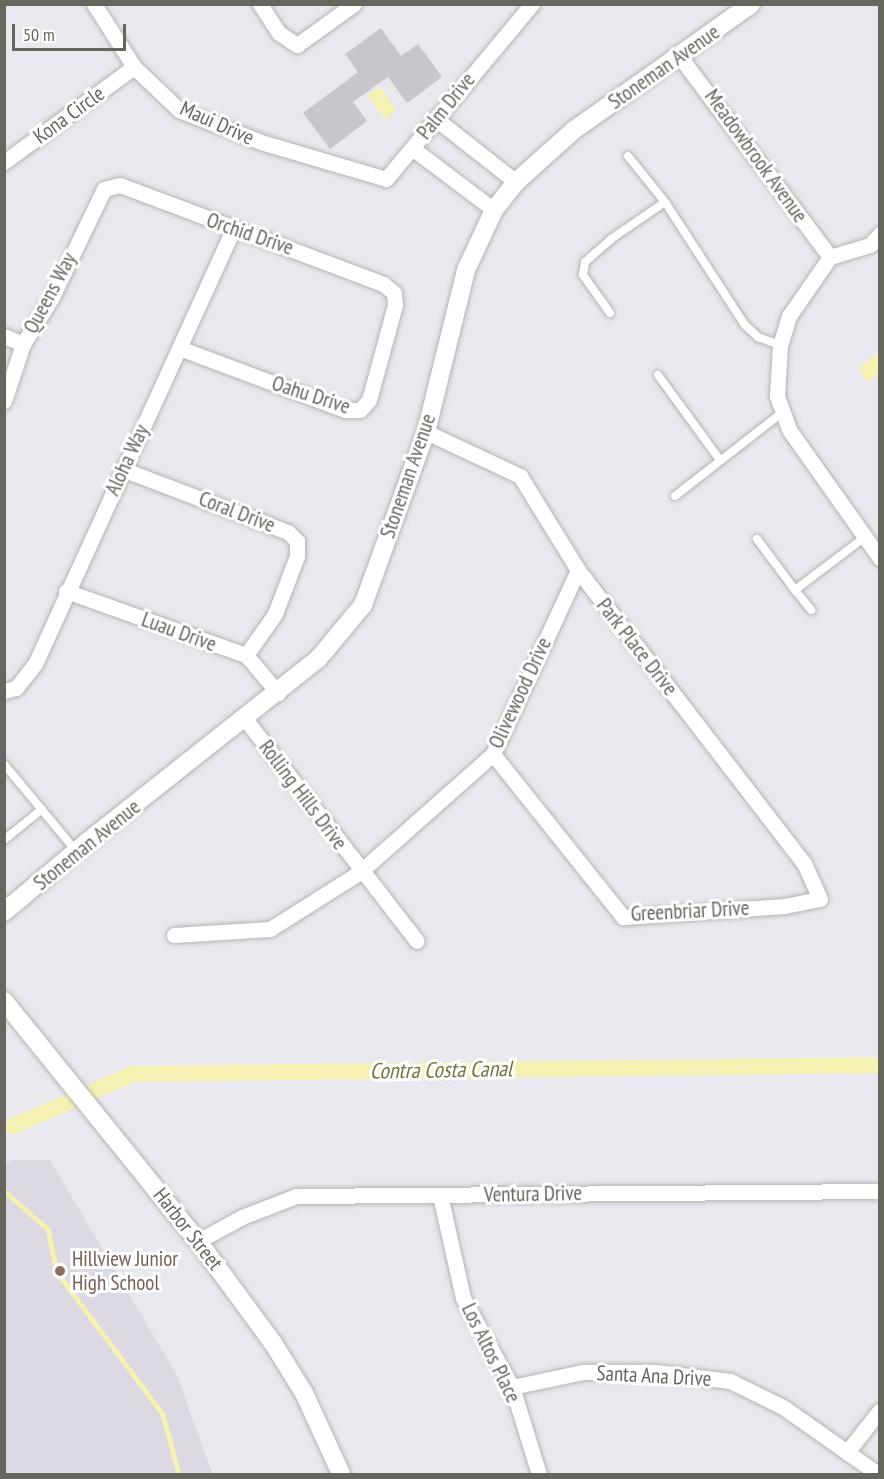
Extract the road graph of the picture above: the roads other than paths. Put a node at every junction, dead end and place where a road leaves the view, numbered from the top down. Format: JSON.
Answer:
{"nodes":[{"id":1,"x":94,"y":4,"type":"edge"},
{"id":2,"x":260,"y":4,"type":"edge"},
{"id":3,"x":354,"y":4,"type":"edge"},
{"id":4,"x":532,"y":4,"type":"edge"},
{"id":5,"x":751,"y":4,"type":"edge"},
{"id":6,"x":680,"y":57,"type":"junction"},
{"id":7,"x":134,"y":67,"type":"junction"},
{"id":8,"x":436,"y":119,"type":"junction"},
{"id":9,"x":412,"y":148,"type":"junction"},
{"id":10,"x":628,"y":156,"type":"dead end"},
{"id":11,"x":4,"y":162,"type":"edge"},
{"id":12,"x":348,"y":170,"type":"joint"},
{"id":13,"x":516,"y":182,"type":"junction"},
{"id":14,"x":104,"y":189,"type":"joint"},
{"id":15,"x":665,"y":202,"type":"junction"},
{"id":16,"x":494,"y":210,"type":"junction"},
{"id":17,"x":233,"y":229,"type":"junction"},
{"id":18,"x":879,"y":234,"type":"edge"},
{"id":19,"x":830,"y":257,"type":"junction"},
{"id":20,"x":394,"y":293,"type":"joint"},
{"id":21,"x":610,"y":313,"type":"dead end"},
{"id":22,"x":4,"y":336,"type":"edge"},
{"id":23,"x":23,"y":344,"type":"junction"},
{"id":24,"x":780,"y":345,"type":"junction"},
{"id":25,"x":179,"y":348,"type":"junction"},
{"id":26,"x":658,"y":375,"type":"dead end"},
{"id":27,"x":4,"y":401,"type":"edge"},
{"id":28,"x":783,"y":412,"type":"junction"},
{"id":29,"x":426,"y":432,"type":"junction"},
{"id":30,"x":720,"y":460,"type":"junction"},
{"id":31,"x":122,"y":469,"type":"junction"},
{"id":32,"x":675,"y":496,"type":"dead end"},
{"id":33,"x":865,"y":537,"type":"junction"},
{"id":34,"x":757,"y":539,"type":"dead end"},
{"id":35,"x":878,"y":554,"type":"edge"},
{"id":36,"x":578,"y":570,"type":"junction"},
{"id":37,"x":795,"y":590,"type":"junction"},
{"id":38,"x":66,"y":591,"type":"junction"},
{"id":39,"x":811,"y":610,"type":"dead end"},
{"id":40,"x":246,"y":656,"type":"junction"},
{"id":41,"x":10,"y":690,"type":"edge"},
{"id":42,"x":278,"y":693,"type":"junction"},
{"id":43,"x":246,"y":720,"type":"junction"},
{"id":44,"x":493,"y":754,"type":"junction"},
{"id":45,"x":4,"y":764,"type":"edge"},
{"id":46,"x":42,"y":809,"type":"junction"},
{"id":47,"x":4,"y":840,"type":"edge"},
{"id":48,"x":76,"y":851,"type":"junction"},
{"id":49,"x":360,"y":872,"type":"junction"},
{"id":50,"x":820,"y":899,"type":"joint"},
{"id":51,"x":4,"y":912,"type":"edge"},
{"id":52,"x":174,"y":935,"type":"dead end"},
{"id":53,"x":417,"y":941,"type":"dead end"},
{"id":54,"x":5,"y":1002,"type":"edge"},
{"id":55,"x":879,"y":1191,"type":"edge"},
{"id":56,"x":440,"y":1195,"type":"junction"},
{"id":57,"x":198,"y":1241,"type":"junction"},
{"id":58,"x":512,"y":1387,"type":"junction"},
{"id":59,"x":879,"y":1410,"type":"edge"},
{"id":60,"x":847,"y":1452,"type":"junction"},
{"id":61,"x":340,"y":1474,"type":"edge"},
{"id":62,"x":540,"y":1474,"type":"edge"},
{"id":63,"x":878,"y":1474,"type":"edge"}],
"edges":[{"from":1,"to":7,"type":"street","name":"Maui Drive"},
{"from":2,"to":3,"type":"street"},
{"from":4,"to":8,"type":"street","name":"Palm Drive"},
{"from":5,"to":6,"type":"street","name":"Stoneman Avenue"},
{"from":6,"to":13,"type":"street","name":"Stoneman Avenue"},
{"from":6,"to":19,"type":"street","name":"Meadowbrook Avenue"},
{"from":7,"to":11,"type":"street","name":"Kona Circle"},
{"from":7,"to":12,"type":"street","name":"Maui Drive"},
{"from":8,"to":9,"type":"street","name":"Palm Drive"},
{"from":8,"to":13,"type":"street"},
{"from":9,"to":12,"type":"street","name":"Palm Drive"},
{"from":9,"to":16,"type":"street"},
{"from":10,"to":15,"type":"lane"},
{"from":13,"to":16,"type":"street","name":"Stoneman Avenue"},
{"from":14,"to":17,"type":"street","name":"Orchid Drive"},
{"from":14,"to":23,"type":"street","name":"Queens Way"},
{"from":15,"to":21,"type":"lane"},
{"from":15,"to":24,"type":"lane"},
{"from":16,"to":29,"type":"street","name":"Stoneman Avenue"},
{"from":17,"to":20,"type":"street","name":"Orchid Drive"},
{"from":17,"to":25,"type":"street","name":"Aloha Way"},
{"from":18,"to":19,"type":"street"},
{"from":19,"to":24,"type":"street"},
{"from":20,"to":25,"type":"street","name":"Oahu Drive"},
{"from":22,"to":23,"type":"street"},
{"from":23,"to":27,"type":"street","name":"Queens Way"},
{"from":24,"to":28,"type":"street"},
{"from":25,"to":31,"type":"street","name":"Aloha Way"},
{"from":26,"to":30,"type":"lane"},
{"from":28,"to":30,"type":"lane"},
{"from":28,"to":33,"type":"street"},
{"from":29,"to":36,"type":"street","name":"Park Place Drive"},
{"from":29,"to":42,"type":"street","name":"Stoneman Avenue"},
{"from":30,"to":32,"type":"lane"},
{"from":31,"to":38,"type":"street","name":"Aloha Way"},
{"from":31,"to":40,"type":"street","name":"Coral Drive"},
{"from":33,"to":35,"type":"street"},
{"from":33,"to":37,"type":"lane"},
{"from":34,"to":37,"type":"lane"},
{"from":36,"to":44,"type":"street","name":"Olivewood Drive"},
{"from":36,"to":50,"type":"street","name":"Park Place Drive"},
{"from":37,"to":39,"type":"lane"},
{"from":38,"to":40,"type":"street","name":"Luau Drive"},
{"from":38,"to":41,"type":"street","name":"Aloha Way"},
{"from":40,"to":42,"type":"street","name":"Luau Drive"},
{"from":42,"to":43,"type":"street","name":"Stoneman Avenue"},
{"from":43,"to":48,"type":"street","name":"Stoneman Avenue"},
{"from":43,"to":49,"type":"street","name":"Rolling Hills Drive"},
{"from":44,"to":49,"type":"street","name":"Olivewood Drive"},
{"from":44,"to":50,"type":"street","name":"Greenbriar Drive"},
{"from":45,"to":46,"type":"lane"},
{"from":46,"to":47,"type":"lane"},
{"from":46,"to":48,"type":"lane"},
{"from":48,"to":51,"type":"street","name":"Stoneman Avenue"},
{"from":49,"to":52,"type":"street","name":"Olivewood Drive"},
{"from":49,"to":53,"type":"street","name":"Rolling Hills Drive"},
{"from":54,"to":57,"type":"street","name":"Harbor Street"},
{"from":55,"to":56,"type":"street","name":"Ventura Drive"},
{"from":56,"to":57,"type":"street","name":"Ventura Drive"},
{"from":56,"to":58,"type":"street","name":"Los Altos Place"},
{"from":57,"to":61,"type":"street","name":"Harbor Street"},
{"from":58,"to":60,"type":"street","name":"Santa Ana Drive"},
{"from":58,"to":62,"type":"street","name":"Los Altos Place"},
{"from":59,"to":60,"type":"street"},
{"from":60,"to":63,"type":"street","name":"Santa Ana Drive"}]}
